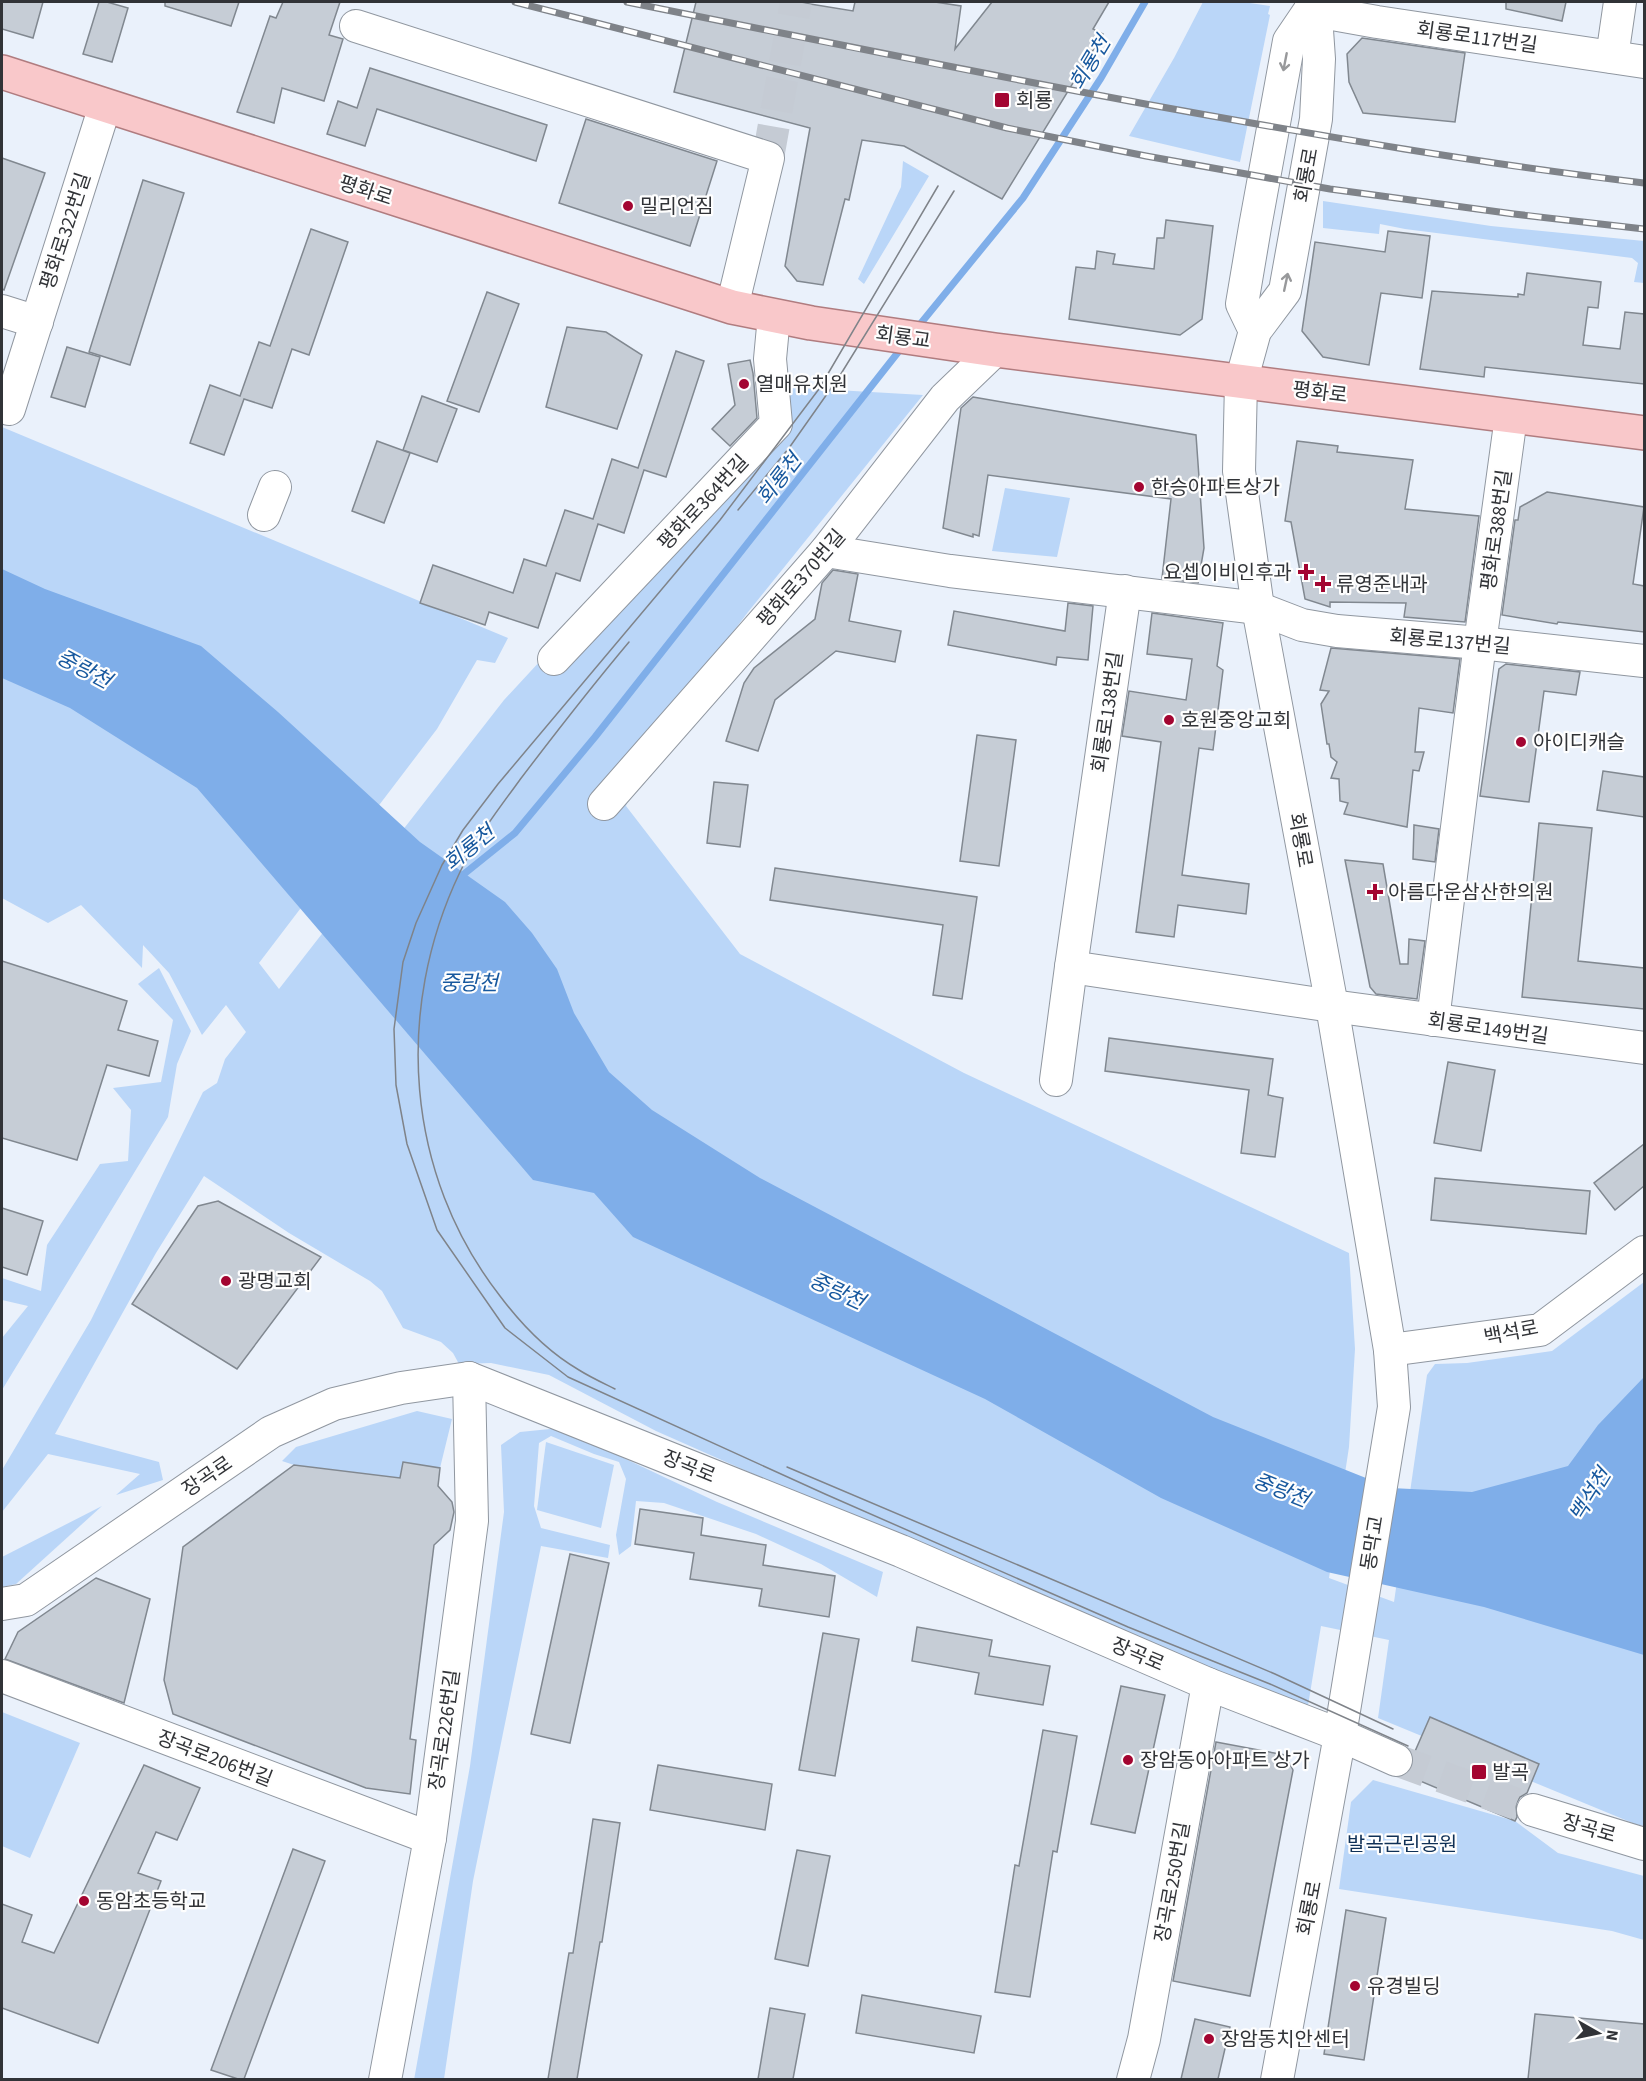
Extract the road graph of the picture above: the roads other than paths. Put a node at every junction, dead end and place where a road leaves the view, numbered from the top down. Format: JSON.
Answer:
{"nodes":[{"id":1,"x":1620,"y":2,"type":"edge"},
{"id":2,"x":1311,"y":6,"type":"edge"},
{"id":3,"x":1377,"y":22,"type":"junction"},
{"id":4,"x":356,"y":27,"type":"dead end"},
{"id":5,"x":1612,"y":57,"type":"junction"},
{"id":6,"x":1644,"y":62,"type":"edge"},
{"id":7,"x":2,"y":72,"type":"edge"},
{"id":8,"x":105,"y":106,"type":"junction"},
{"id":9,"x":1316,"y":119,"type":"junction"},
{"id":10,"x":732,"y":307,"type":"junction"},
{"id":11,"x":2,"y":311,"type":"edge"},
{"id":12,"x":774,"y":316,"type":"junction"},
{"id":13,"x":37,"y":322,"type":"junction"},
{"id":14,"x":811,"y":324,"type":"joint"},
{"id":15,"x":1255,"y":331,"type":"junction"},
{"id":16,"x":995,"y":350,"type":"junction"},
{"id":17,"x":1241,"y":381,"type":"junction"},
{"id":18,"x":9,"y":409,"type":"dead end"},
{"id":19,"x":1511,"y":417,"type":"junction"},
{"id":20,"x":1644,"y":433,"type":"edge"},
{"id":21,"x":826,"y":551,"type":"junction"},
{"id":22,"x":1125,"y":591,"type":"junction"},
{"id":23,"x":1258,"y":608,"type":"junction"},
{"id":24,"x":1480,"y":644,"type":"junction"},
{"id":25,"x":554,"y":659,"type":"dead end"},
{"id":26,"x":1644,"y":661,"type":"edge"},
{"id":27,"x":604,"y":804,"type":"dead end"},
{"id":28,"x":1071,"y":967,"type":"junction"},
{"id":29,"x":1332,"y":1006,"type":"junction"},
{"id":30,"x":1433,"y":1020,"type":"junction"},
{"id":31,"x":1644,"y":1048,"type":"edge"},
{"id":32,"x":1056,"y":1080,"type":"dead end"},
{"id":33,"x":1644,"y":1252,"type":"edge"},
{"id":34,"x":1390,"y":1350,"type":"junction"},
{"id":35,"x":469,"y":1378,"type":"junction"},
{"id":36,"x":2,"y":1604,"type":"edge"},
{"id":37,"x":2,"y":1676,"type":"edge"},
{"id":38,"x":1208,"y":1684,"type":"junction"},
{"id":39,"x":1340,"y":1736,"type":"junction"},
{"id":40,"x":1396,"y":1760,"type":"tunnel mouth"},
{"id":41,"x":1533,"y":1810,"type":"tunnel mouth"},
{"id":42,"x":430,"y":1838,"type":"junction"},
{"id":43,"x":1644,"y":1844,"type":"edge"},
{"id":44,"x":385,"y":2079,"type":"edge"},
{"id":45,"x":1133,"y":2079,"type":"edge"},
{"id":46,"x":1277,"y":2079,"type":"edge"}],
"edges":[{"from":1,"to":5,"type":"street"},
{"from":2,"to":3,"type":"street","name":"회룡로117번길"},
{"from":2,"to":9,"type":"street","name":"회룡로"},
{"from":2,"to":15,"type":"street","name":"회룡로","one_way":true},
{"from":3,"to":5,"type":"street","name":"회룡로117번길"},
{"from":3,"to":9,"type":"street"},
{"from":4,"to":10,"type":"street"},
{"from":5,"to":6,"type":"street","name":"회룡로117번길"},
{"from":7,"to":8,"type":"main road","name":"평화로"},
{"from":8,"to":10,"type":"main road","name":"평화로"},
{"from":8,"to":13,"type":"street","name":"평화로322번길"},
{"from":15,"to":9,"type":"street","name":"회룡로","one_way":true},
{"from":10,"to":12,"type":"main road","name":"평화로"},
{"from":11,"to":13,"type":"street"},
{"from":12,"to":14,"type":"main road","name":"평화로"},
{"from":12,"to":25,"type":"street","name":"평화로364번길"},
{"from":13,"to":18,"type":"street","name":"평화로322번길"},
{"from":14,"to":16,"type":"main road","name":"회룡교"},
{"from":15,"to":17,"type":"street","name":"회룡로"},
{"from":16,"to":17,"type":"main road","name":"평화로"},
{"from":16,"to":21,"type":"street","name":"평화로370번길"},
{"from":17,"to":19,"type":"main road","name":"평화로"},
{"from":17,"to":23,"type":"street","name":"회룡로"},
{"from":19,"to":20,"type":"main road","name":"평화로"},
{"from":19,"to":24,"type":"street","name":"평화로388번길"},
{"from":21,"to":22,"type":"street"},
{"from":21,"to":27,"type":"street","name":"평화로370번길"},
{"from":22,"to":23,"type":"street"},
{"from":22,"to":28,"type":"street","name":"회룡로138번길"},
{"from":23,"to":24,"type":"street","name":"회룡로137번길"},
{"from":23,"to":29,"type":"street","name":"회룡로"},
{"from":24,"to":26,"type":"street","name":"회룡로137번길"},
{"from":24,"to":30,"type":"street","name":"평화로388번길"},
{"from":28,"to":29,"type":"street"},
{"from":28,"to":32,"type":"street","name":"회룡로138번길"},
{"from":29,"to":30,"type":"street","name":"회룡로149번길"},
{"from":29,"to":34,"type":"street","name":"회룡로"},
{"from":30,"to":31,"type":"street","name":"회룡로149번길"},
{"from":33,"to":34,"type":"street","name":"백석로"},
{"from":34,"to":39,"type":"street","name":"동막교"},
{"from":35,"to":36,"type":"street","name":"장곡로"},
{"from":35,"to":38,"type":"street","name":"장곡로"},
{"from":35,"to":42,"type":"street","name":"장곡로226번길"},
{"from":37,"to":42,"type":"street","name":"장곡로206번길"},
{"from":38,"to":39,"type":"street","name":"장곡로"},
{"from":38,"to":45,"type":"street","name":"장곡로250번길"},
{"from":39,"to":40,"type":"street","name":"장곡로"},
{"from":39,"to":46,"type":"street","name":"회룡로"},
{"from":41,"to":43,"type":"street","name":"장곡로"},
{"from":42,"to":44,"type":"street","name":"장곡로226번길"}]}
